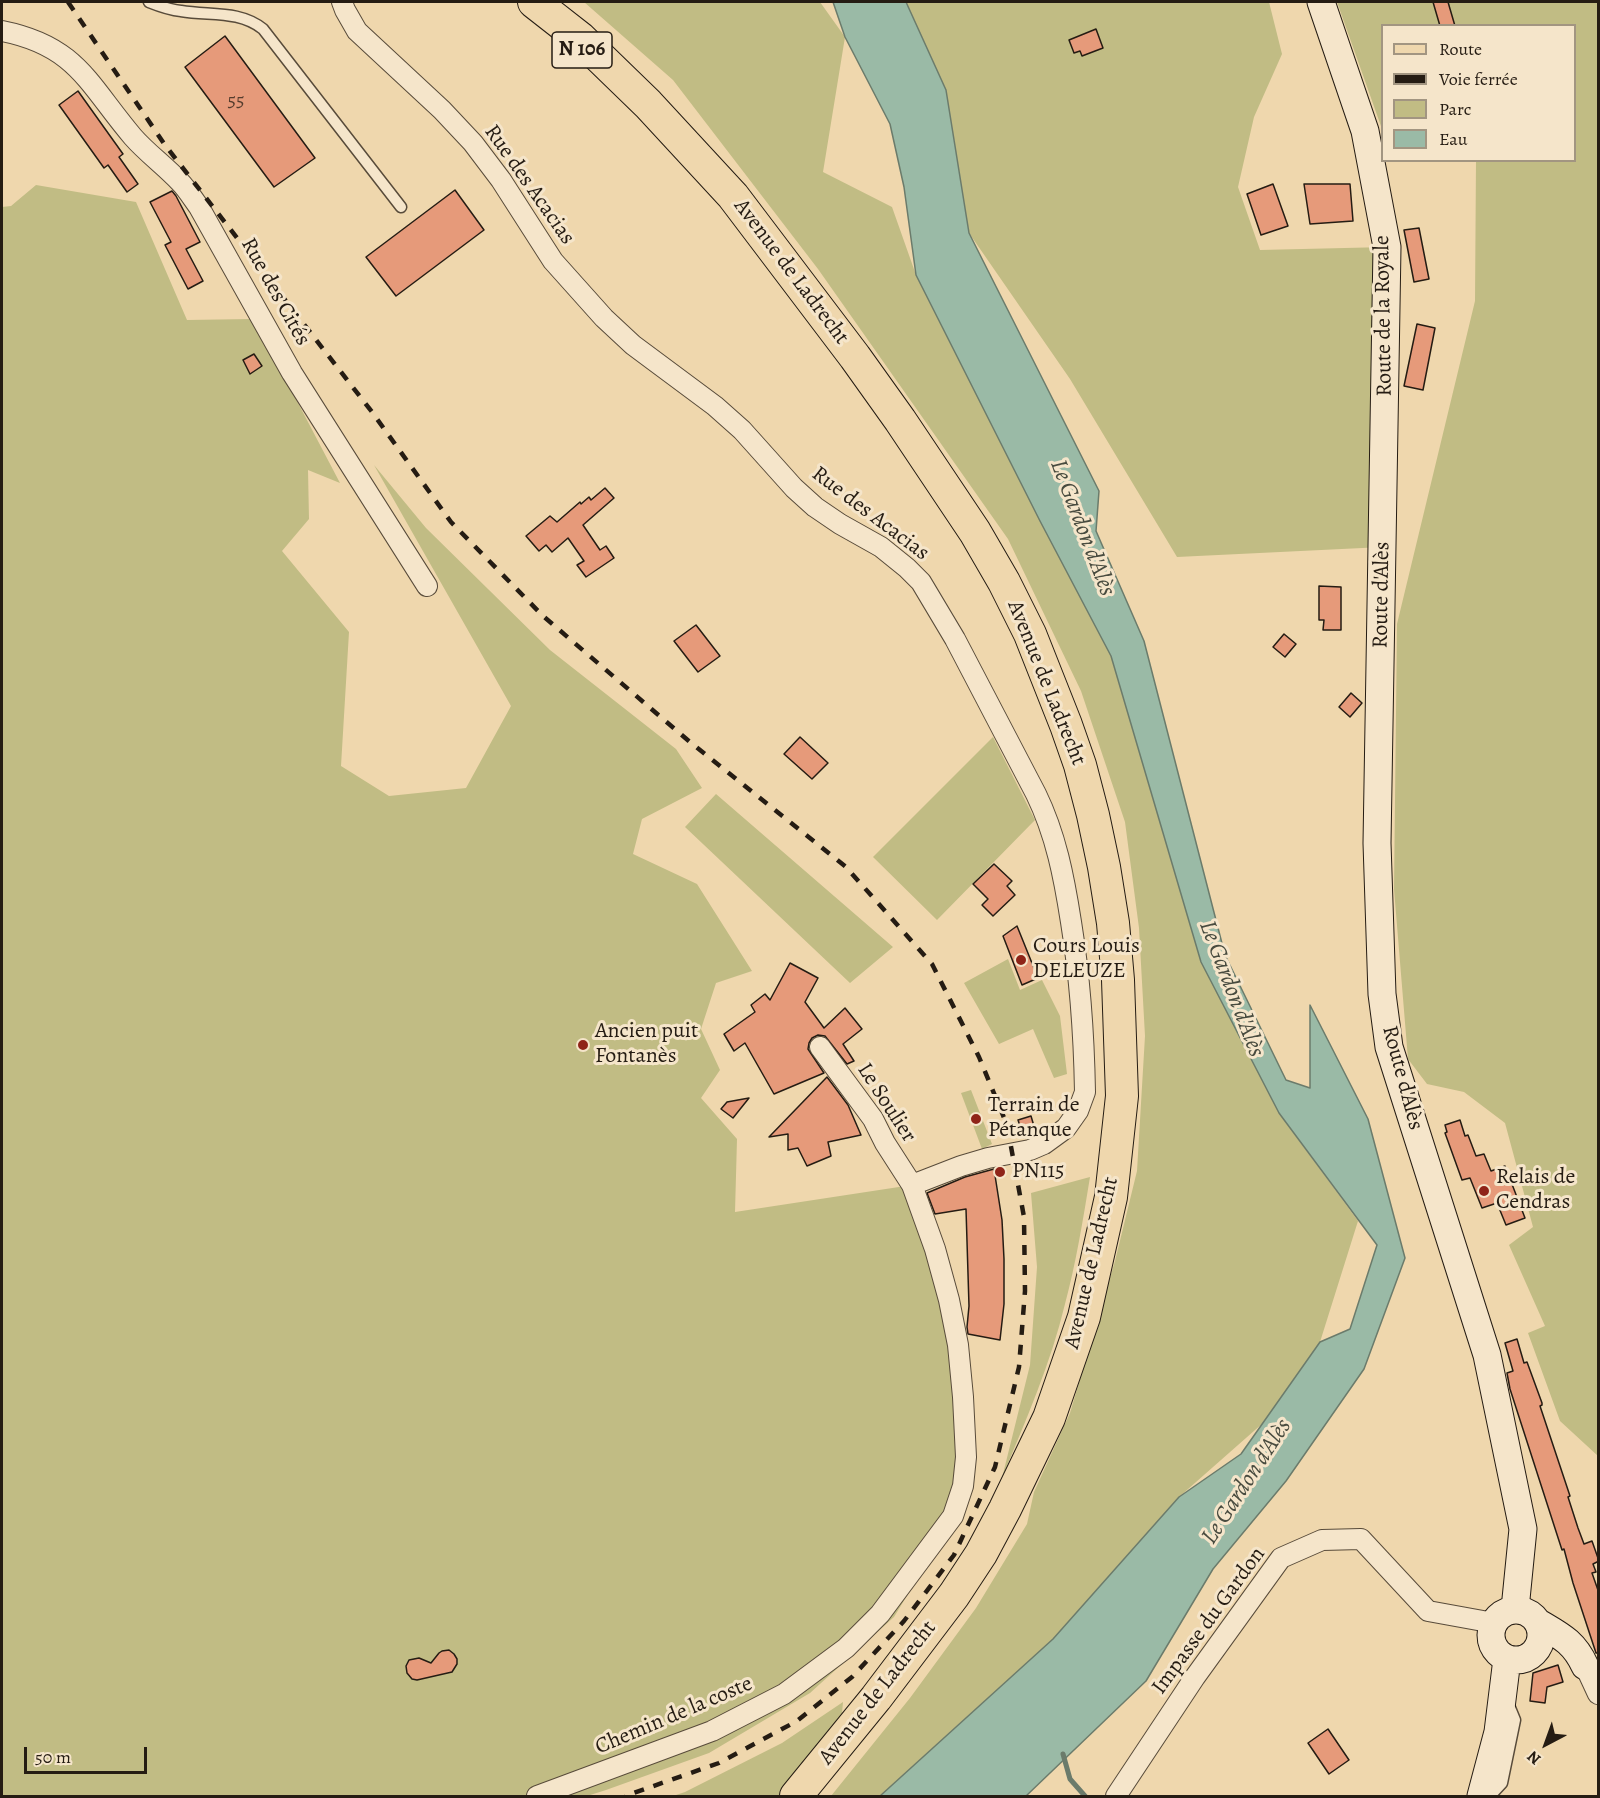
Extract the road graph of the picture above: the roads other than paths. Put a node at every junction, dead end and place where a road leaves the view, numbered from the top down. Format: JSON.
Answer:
{"nodes":[{"id":1,"x":149,"y":2,"type":"edge"},
{"id":2,"x":342,"y":2,"type":"edge"},
{"id":3,"x":513,"y":2,"type":"edge"},
{"id":4,"x":534,"y":2,"type":"edge"},
{"id":5,"x":1321,"y":2,"type":"edge"},
{"id":6,"x":2,"y":32,"type":"edge"},
{"id":7,"x":648,"y":104,"type":"junction"},
{"id":8,"x":402,"y":207,"type":"dead end"},
{"id":9,"x":1383,"y":496,"type":"joint"},
{"id":10,"x":427,"y":586,"type":"dead end"},
{"id":11,"x":820,"y":1047,"type":"dead end"},
{"id":12,"x":912,"y":1185,"type":"junction"},
{"id":13,"x":1504,"y":1616,"type":"junction"},
{"id":14,"x":1539,"y":1635,"type":"junction"},
{"id":15,"x":1507,"y":1659,"type":"junction"},
{"id":16,"x":1585,"y":1666,"type":"joint"},
{"id":17,"x":1503,"y":1693,"type":"junction"},
{"id":18,"x":1599,"y":1694,"type":"edge"},
{"id":19,"x":537,"y":1797,"type":"edge"},
{"id":20,"x":796,"y":1797,"type":"edge"},
{"id":21,"x":1116,"y":1797,"type":"edge"},
{"id":22,"x":1481,"y":1797,"type":"edge"},
{"id":23,"x":1490,"y":1797,"type":"edge"}],
"edges":[{"from":1,"to":8,"type":"lane"},
{"from":2,"to":12,"type":"street","name":"Rue des Acacias"},
{"from":3,"to":7,"type":"main road","name":"Avenue de Ladrecht","number":"N 106"},
{"from":4,"to":7,"type":"main road","name":"Avenue de Ladrecht","number":"N 106"},
{"from":5,"to":9,"type":"main road","name":"Route de la Royale"},
{"from":6,"to":10,"type":"street","name":"Rue des Cités"},
{"from":7,"to":20,"type":"main road","name":"Avenue de Ladrecht","number":"N 106"},
{"from":9,"to":13,"type":"main road","name":"Route d'Alès"},
{"from":11,"to":12,"type":"street","name":"Le Soulier"},
{"from":12,"to":19,"type":"street","name":"Chemin de la coste"},
{"from":13,"to":14,"type":"main road"},
{"from":13,"to":15,"type":"main road"},
{"from":13,"to":21,"type":"street","name":"Impasse du Gardon"},
{"from":14,"to":15,"type":"main road"},
{"from":14,"to":16,"type":"main road"},
{"from":15,"to":17,"type":"main road"},
{"from":16,"to":18,"type":"street"},
{"from":17,"to":22,"type":"main road"},
{"from":17,"to":23,"type":"lane"}]}
